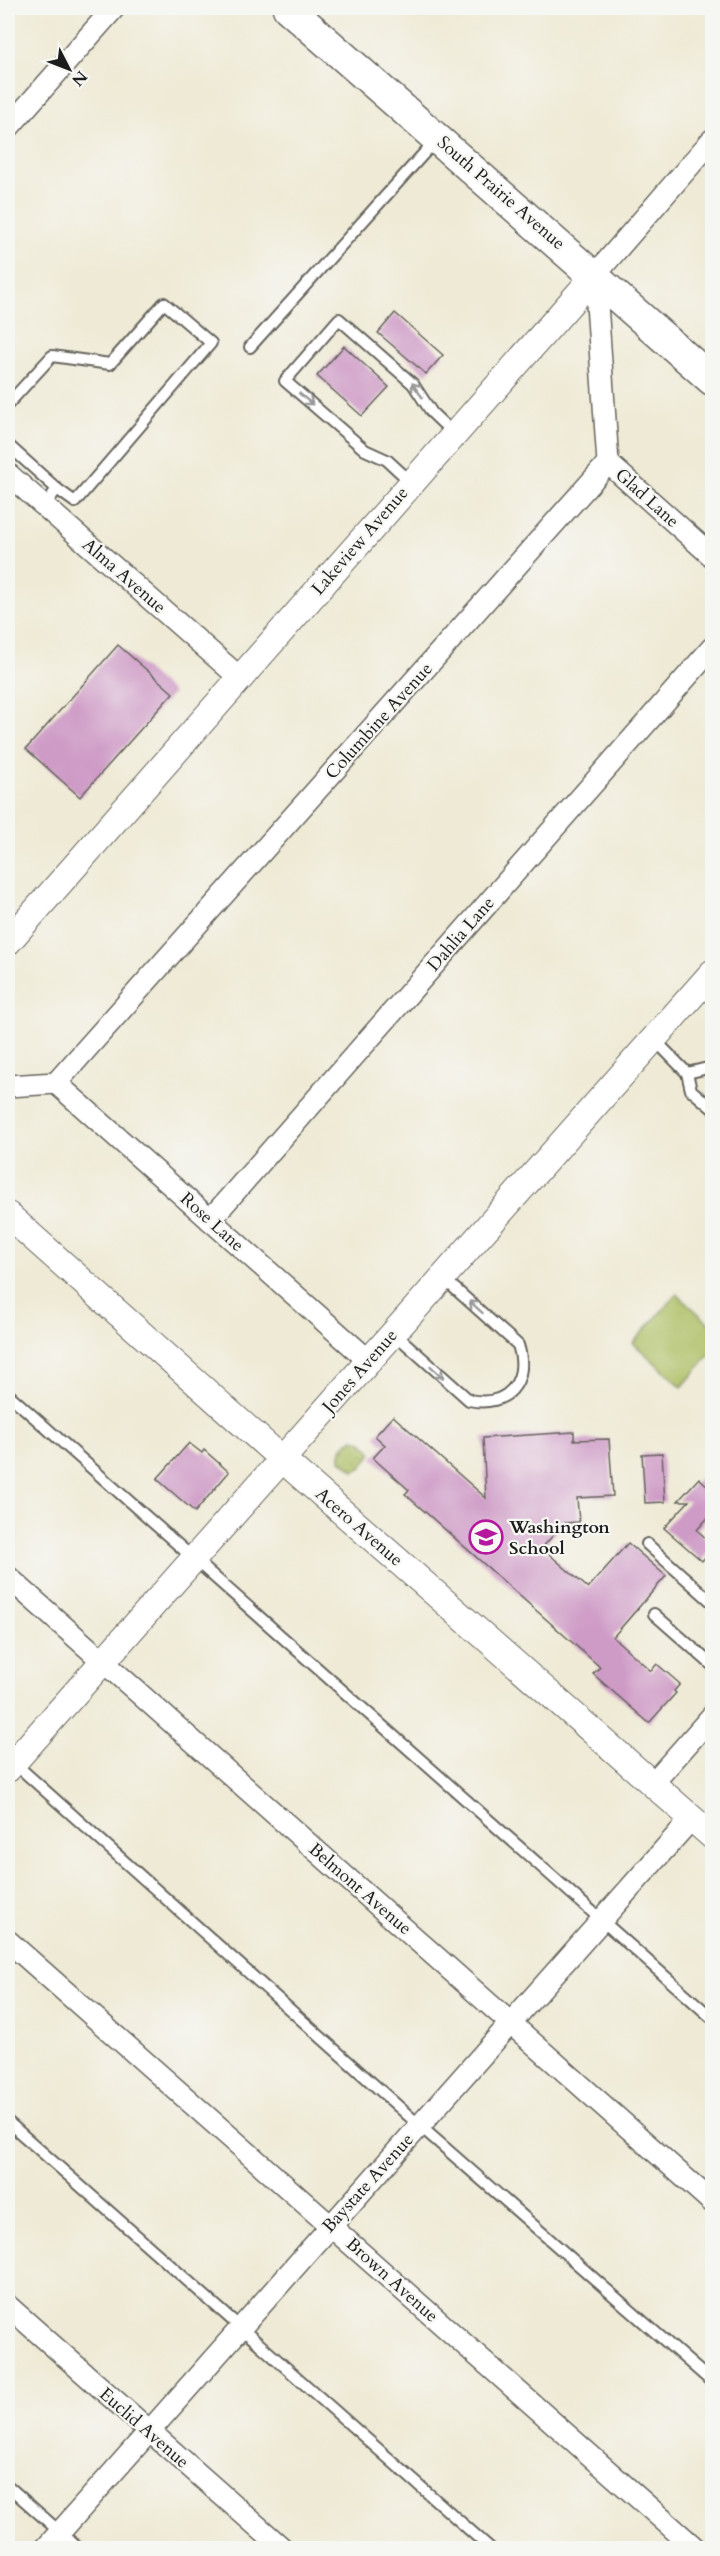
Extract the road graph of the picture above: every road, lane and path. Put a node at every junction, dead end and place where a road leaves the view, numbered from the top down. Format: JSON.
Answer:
{"nodes":[{"id":1,"x":114,"y":8,"type":"edge"},
{"id":2,"x":288,"y":8,"type":"edge"},
{"id":3,"x":8,"y":128,"type":"edge"},
{"id":4,"x":438,"y":138,"type":"junction"},
{"id":5,"x":712,"y":140,"type":"edge"},
{"id":6,"x":595,"y":275,"type":"junction"},
{"id":7,"x":250,"y":347,"type":"dead end"},
{"id":8,"x":712,"y":380,"type":"edge"},
{"id":9,"x":8,"y":404,"type":"edge"},
{"id":10,"x":454,"y":434,"type":"junction"},
{"id":11,"x":8,"y":445,"type":"edge"},
{"id":12,"x":608,"y":463,"type":"junction"},
{"id":13,"x":8,"y":474,"type":"edge"},
{"id":14,"x":412,"y":483,"type":"junction"},
{"id":15,"x":57,"y":489,"type":"junction"},
{"id":16,"x":44,"y":506,"type":"junction"},
{"id":17,"x":712,"y":556,"type":"edge"},
{"id":18,"x":712,"y":648,"type":"edge"},
{"id":19,"x":240,"y":678,"type":"junction"},
{"id":20,"x":8,"y":942,"type":"edge"},
{"id":21,"x":712,"y":973,"type":"edge"},
{"id":22,"x":654,"y":1038,"type":"junction"},
{"id":23,"x":712,"y":1067,"type":"edge"},
{"id":24,"x":687,"y":1073,"type":"junction"},
{"id":25,"x":56,"y":1083,"type":"junction"},
{"id":26,"x":8,"y":1086,"type":"edge"},
{"id":27,"x":712,"y":1107,"type":"edge"},
{"id":28,"x":8,"y":1215,"type":"edge"},
{"id":29,"x":210,"y":1220,"type":"junction"},
{"id":30,"x":442,"y":1277,"type":"junction"},
{"id":31,"x":394,"y":1333,"type":"junction"},
{"id":32,"x":368,"y":1360,"type":"junction"},
{"id":33,"x":8,"y":1394,"type":"edge"},
{"id":34,"x":283,"y":1460,"type":"junction"},
{"id":35,"x":647,"y":1544,"type":"dead end"},
{"id":36,"x":195,"y":1558,"type":"junction"},
{"id":37,"x":8,"y":1577,"type":"edge"},
{"id":38,"x":712,"y":1602,"type":"edge"},
{"id":39,"x":654,"y":1614,"type":"dead end"},
{"id":40,"x":102,"y":1661,"type":"junction"},
{"id":41,"x":712,"y":1665,"type":"edge"},
{"id":42,"x":712,"y":1716,"type":"edge"},
{"id":43,"x":9,"y":1763,"type":"edge"},
{"id":44,"x":653,"y":1783,"type":"junction"},
{"id":45,"x":692,"y":1818,"type":"junction"},
{"id":46,"x":712,"y":1836,"type":"edge"},
{"id":47,"x":601,"y":1920,"type":"junction"},
{"id":48,"x":8,"y":1941,"type":"edge"},
{"id":49,"x":712,"y":2018,"type":"edge"},
{"id":50,"x":511,"y":2022,"type":"junction"},
{"id":51,"x":8,"y":2122,"type":"edge"},
{"id":52,"x":419,"y":2125,"type":"junction"},
{"id":53,"x":712,"y":2202,"type":"edge"},
{"id":54,"x":330,"y":2225,"type":"junction"},
{"id":55,"x":8,"y":2306,"type":"edge"},
{"id":56,"x":242,"y":2327,"type":"junction"},
{"id":57,"x":712,"y":2382,"type":"edge"},
{"id":58,"x":150,"y":2434,"type":"junction"},
{"id":59,"x":8,"y":2486,"type":"edge"},
{"id":60,"x":53,"y":2541,"type":"edge"},
{"id":61,"x":78,"y":2548,"type":"edge"},
{"id":62,"x":282,"y":2548,"type":"edge"},
{"id":63,"x":490,"y":2548,"type":"edge"},
{"id":64,"x":695,"y":2548,"type":"edge"}],
"edges":[{"from":1,"to":3,"type":"street"},
{"from":2,"to":4,"type":"main road","name":"South Prairie Avenue"},
{"from":4,"to":6,"type":"main road","name":"South Prairie Avenue"},
{"from":4,"to":7,"type":"lane"},
{"from":5,"to":6,"type":"street","name":"Lakeview Avenue"},
{"from":6,"to":8,"type":"main road","name":"South Prairie Avenue"},
{"from":6,"to":10,"type":"street","name":"Lakeview Avenue"},
{"from":6,"to":12,"type":"street"},
{"from":9,"to":15,"type":"lane"},
{"from":10,"to":14,"type":"street","name":"Lakeview Avenue"},
{"from":10,"to":14,"type":"lane","one_way":true},
{"from":11,"to":15,"type":"lane"},
{"from":12,"to":17,"type":"street","name":"Glad Lane"},
{"from":12,"to":25,"type":"street","name":"Columbine Avenue"},
{"from":13,"to":16,"type":"street","name":"Alma Avenue"},
{"from":14,"to":19,"type":"street","name":"Lakeview Avenue"},
{"from":15,"to":16,"type":"lane"},
{"from":16,"to":19,"type":"street","name":"Alma Avenue"},
{"from":18,"to":29,"type":"street","name":"Dahlia Lane"},
{"from":19,"to":20,"type":"street","name":"Lakeview Avenue"},
{"from":21,"to":22,"type":"street","name":"Jones Avenue"},
{"from":22,"to":24,"type":"lane"},
{"from":22,"to":30,"type":"street","name":"Jones Avenue"},
{"from":23,"to":24,"type":"lane"},
{"from":24,"to":27,"type":"lane"},
{"from":25,"to":26,"type":"street"},
{"from":25,"to":29,"type":"street","name":"Rose Lane"},
{"from":28,"to":34,"type":"street","name":"Acero Avenue"},
{"from":29,"to":32,"type":"street","name":"Rose Lane"},
{"from":30,"to":31,"type":"street","name":"Jones Avenue"},
{"from":31,"to":30,"type":"lane","one_way":true},
{"from":31,"to":32,"type":"street","name":"Jones Avenue"},
{"from":32,"to":34,"type":"street","name":"Jones Avenue"},
{"from":33,"to":36,"type":"lane"},
{"from":34,"to":36,"type":"street","name":"Jones Avenue"},
{"from":34,"to":44,"type":"street","name":"Acero Avenue"},
{"from":35,"to":38,"type":"lane"},
{"from":36,"to":40,"type":"street","name":"Jones Avenue"},
{"from":36,"to":47,"type":"lane"},
{"from":37,"to":40,"type":"street","name":"Belmont Avenue"},
{"from":39,"to":41,"type":"lane"},
{"from":40,"to":43,"type":"street","name":"Jones Avenue"},
{"from":40,"to":50,"type":"street","name":"Belmont Avenue"},
{"from":42,"to":44,"type":"street"},
{"from":43,"to":52,"type":"lane"},
{"from":44,"to":45,"type":"street","name":"Acero Avenue"},
{"from":45,"to":46,"type":"street","name":"Acero Avenue"},
{"from":45,"to":47,"type":"street","name":"Baystate Avenue"},
{"from":47,"to":49,"type":"lane"},
{"from":47,"to":50,"type":"street","name":"Baystate Avenue"},
{"from":48,"to":54,"type":"street","name":"Brown Avenue"},
{"from":50,"to":52,"type":"street","name":"Baystate Avenue"},
{"from":50,"to":53,"type":"street","name":"Belmont Avenue"},
{"from":51,"to":56,"type":"lane"},
{"from":52,"to":54,"type":"street","name":"Baystate Avenue"},
{"from":52,"to":57,"type":"lane"},
{"from":54,"to":56,"type":"street","name":"Baystate Avenue"},
{"from":54,"to":64,"type":"street","name":"Brown Avenue"},
{"from":55,"to":58,"type":"street","name":"Euclid Avenue"},
{"from":56,"to":58,"type":"street","name":"Baystate Avenue"},
{"from":56,"to":63,"type":"lane"},
{"from":58,"to":60,"type":"street","name":"Baystate Avenue"},
{"from":58,"to":62,"type":"street","name":"Euclid Avenue"},
{"from":59,"to":60,"type":"lane"},
{"from":60,"to":61,"type":"lane"}]}
